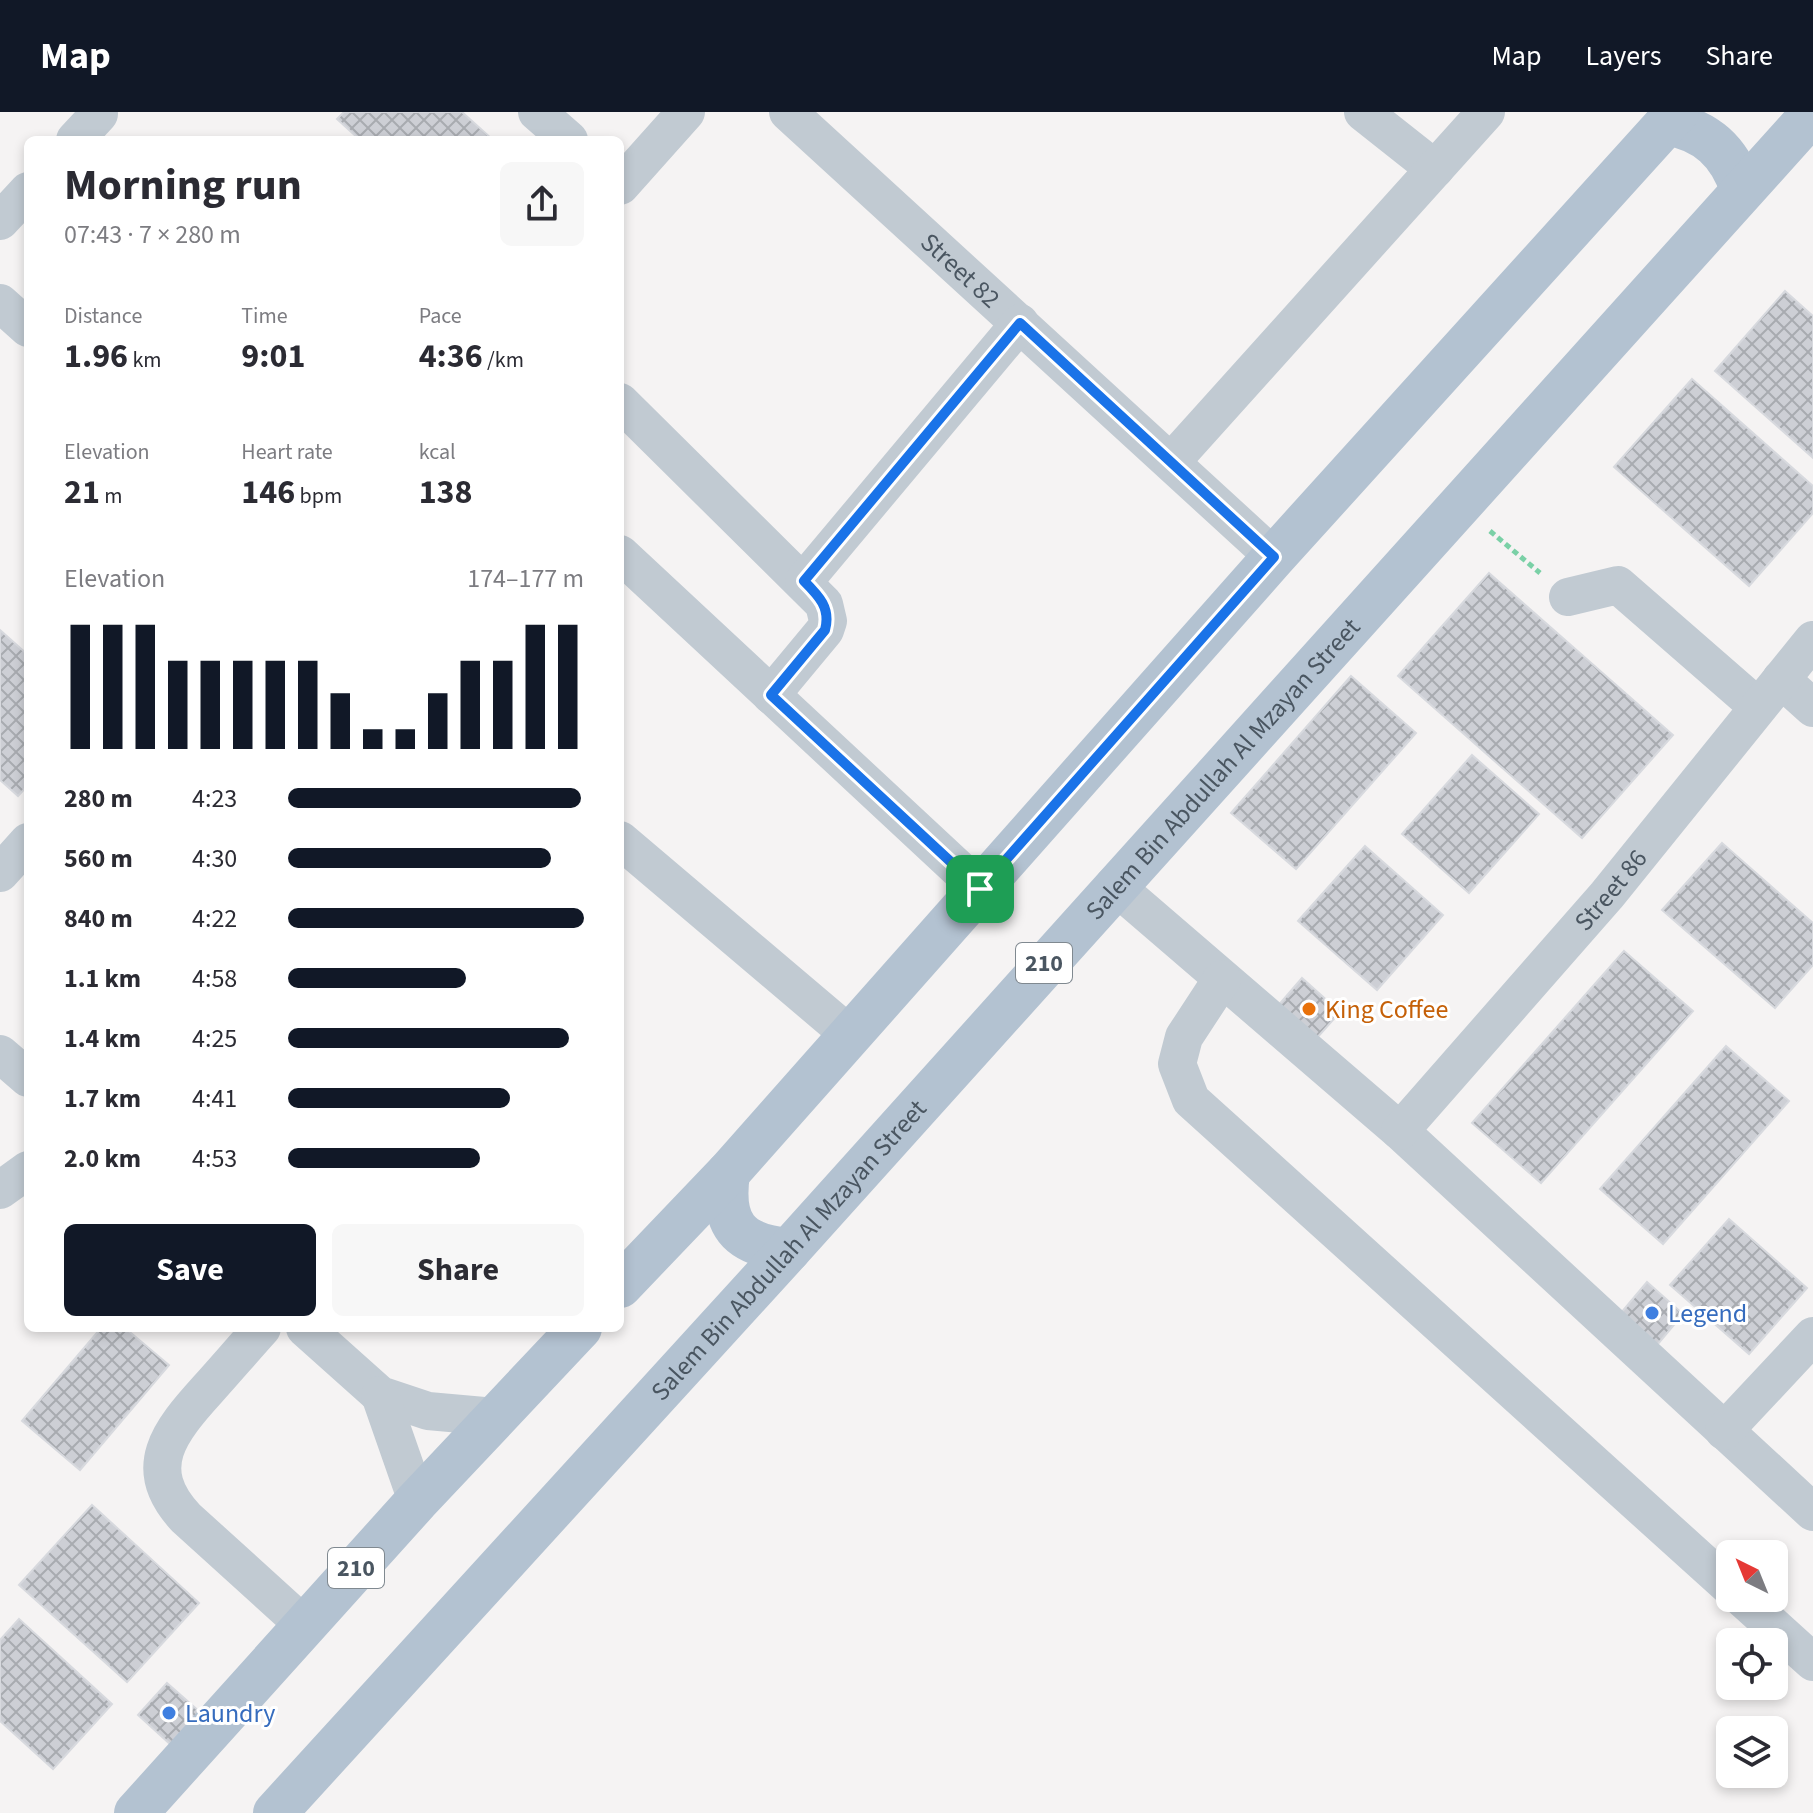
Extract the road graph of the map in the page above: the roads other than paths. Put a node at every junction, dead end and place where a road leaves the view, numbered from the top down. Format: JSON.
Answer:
{"nodes":[{"id":1,"x":537,"y":112,"type":"edge"},
{"id":2,"x":686,"y":112,"type":"edge"},
{"id":3,"x":788,"y":112,"type":"edge"},
{"id":4,"x":1363,"y":112,"type":"edge"},
{"id":5,"x":1486,"y":112,"type":"edge"},
{"id":6,"x":1806,"y":113,"type":"edge"},
{"id":7,"x":1672,"y":117,"type":"edge"},
{"id":8,"x":564,"y":136,"type":"edge"},
{"id":9,"x":1435,"y":169,"type":"junction"},
{"id":10,"x":624,"y":181,"type":"edge"},
{"id":11,"x":1742,"y":189,"type":"junction"},
{"id":12,"x":24,"y":195,"type":"edge"},
{"id":13,"x":0,"y":221,"type":"edge"},
{"id":14,"x":0,"y":303,"type":"edge"},
{"id":15,"x":1020,"y":323,"type":"junction"},
{"id":16,"x":24,"y":324,"type":"edge"},
{"id":17,"x":624,"y":406,"type":"edge"},
{"id":18,"x":1172,"y":461,"type":"junction"},
{"id":19,"x":1274,"y":557,"type":"junction"},
{"id":20,"x":624,"y":558,"type":"edge"},
{"id":21,"x":804,"y":581,"type":"junction"},
{"id":22,"x":1568,"y":597,"type":"road end"},
{"id":23,"x":1813,"y":640,"type":"edge"},
{"id":24,"x":1770,"y":693,"type":"junction"},
{"id":25,"x":771,"y":695,"type":"junction"},
{"id":26,"x":1813,"y":708,"type":"edge"},
{"id":27,"x":624,"y":843,"type":"edge"},
{"id":28,"x":24,"y":846,"type":"edge"},
{"id":29,"x":0,"y":873,"type":"edge"},
{"id":30,"x":1114,"y":885,"type":"junction"},
{"id":31,"x":980,"y":889,"type":"junction"},
{"id":32,"x":1222,"y":979,"type":"junction"},
{"id":33,"x":850,"y":1035,"type":"junction"},
{"id":34,"x":0,"y":1054,"type":"edge"},
{"id":35,"x":24,"y":1075,"type":"edge"},
{"id":36,"x":1400,"y":1131,"type":"junction"},
{"id":37,"x":24,"y":1173,"type":"edge"},
{"id":38,"x":728,"y":1173,"type":"junction"},
{"id":39,"x":0,"y":1190,"type":"edge"},
{"id":40,"x":789,"y":1250,"type":"junction"},
{"id":41,"x":624,"y":1282,"type":"edge"},
{"id":42,"x":258,"y":1332,"type":"edge"},
{"id":43,"x":309,"y":1332,"type":"edge"},
{"id":44,"x":576,"y":1332,"type":"edge"},
{"id":45,"x":1813,"y":1336,"type":"edge"},
{"id":46,"x":380,"y":1395,"type":"junction"},
{"id":47,"x":495,"y":1417,"type":"junction"},
{"id":48,"x":1724,"y":1431,"type":"junction"},
{"id":49,"x":417,"y":1501,"type":"junction"},
{"id":50,"x":1813,"y":1512,"type":"edge"},
{"id":51,"x":1716,"y":1574,"type":"edge"},
{"id":52,"x":1758,"y":1612,"type":"edge"},
{"id":53,"x":304,"y":1625,"type":"junction"},
{"id":54,"x":1813,"y":1662,"type":"edge"},
{"id":55,"x":136,"y":1813,"type":"edge"},
{"id":56,"x":275,"y":1813,"type":"edge"}],
"edges":[{"from":1,"to":8,"type":"street"},
{"from":2,"to":10,"type":"street"},
{"from":3,"to":15,"type":"street","name":"Street 82"},
{"from":4,"to":9,"type":"street"},
{"from":5,"to":9,"type":"street"},
{"from":6,"to":11,"type":"main road","name":"Salem Bin Abdullah Al Mzayan Street","number":"210"},
{"from":7,"to":11,"type":"main road"},
{"from":7,"to":19,"type":"main road"},
{"from":9,"to":18,"type":"street"},
{"from":11,"to":30,"type":"main road","name":"Salem Bin Abdullah Al Mzayan Street","number":"210"},
{"from":12,"to":13,"type":"street"},
{"from":14,"to":16,"type":"street"},
{"from":15,"to":18,"type":"street","name":"Street 82"},
{"from":15,"to":21,"type":"street"},
{"from":17,"to":21,"type":"street"},
{"from":18,"to":19,"type":"street","name":"Street 82"},
{"from":19,"to":31,"type":"main road"},
{"from":20,"to":25,"type":"street"},
{"from":21,"to":25,"type":"street"},
{"from":22,"to":24,"type":"street"},
{"from":23,"to":24,"type":"street","name":"Street 86"},
{"from":24,"to":26,"type":"street"},
{"from":24,"to":36,"type":"street","name":"Street 86"},
{"from":25,"to":31,"type":"street"},
{"from":27,"to":33,"type":"street"},
{"from":28,"to":29,"type":"street"},
{"from":30,"to":32,"type":"street"},
{"from":30,"to":40,"type":"main road","name":"Salem Bin Abdullah Al Mzayan Street","number":"210"},
{"from":31,"to":33,"type":"main road"},
{"from":32,"to":36,"type":"street"},
{"from":32,"to":51,"type":"street"},
{"from":33,"to":38,"type":"main road"},
{"from":34,"to":35,"type":"street"},
{"from":36,"to":48,"type":"street"},
{"from":37,"to":39,"type":"street"},
{"from":38,"to":40,"type":"main road"},
{"from":38,"to":41,"type":"main road"},
{"from":40,"to":56,"type":"main road","name":"Salem Bin Abdullah Al Mzayan Street","number":"210"},
{"from":42,"to":53,"type":"street"},
{"from":43,"to":46,"type":"street"},
{"from":44,"to":47,"type":"main road","number":"210"},
{"from":45,"to":48,"type":"street"},
{"from":46,"to":47,"type":"street"},
{"from":46,"to":49,"type":"street"},
{"from":47,"to":49,"type":"main road","number":"210"},
{"from":48,"to":50,"type":"street"},
{"from":49,"to":53,"type":"main road","number":"210"},
{"from":52,"to":54,"type":"street"},
{"from":53,"to":55,"type":"main road","number":"210"}]}
